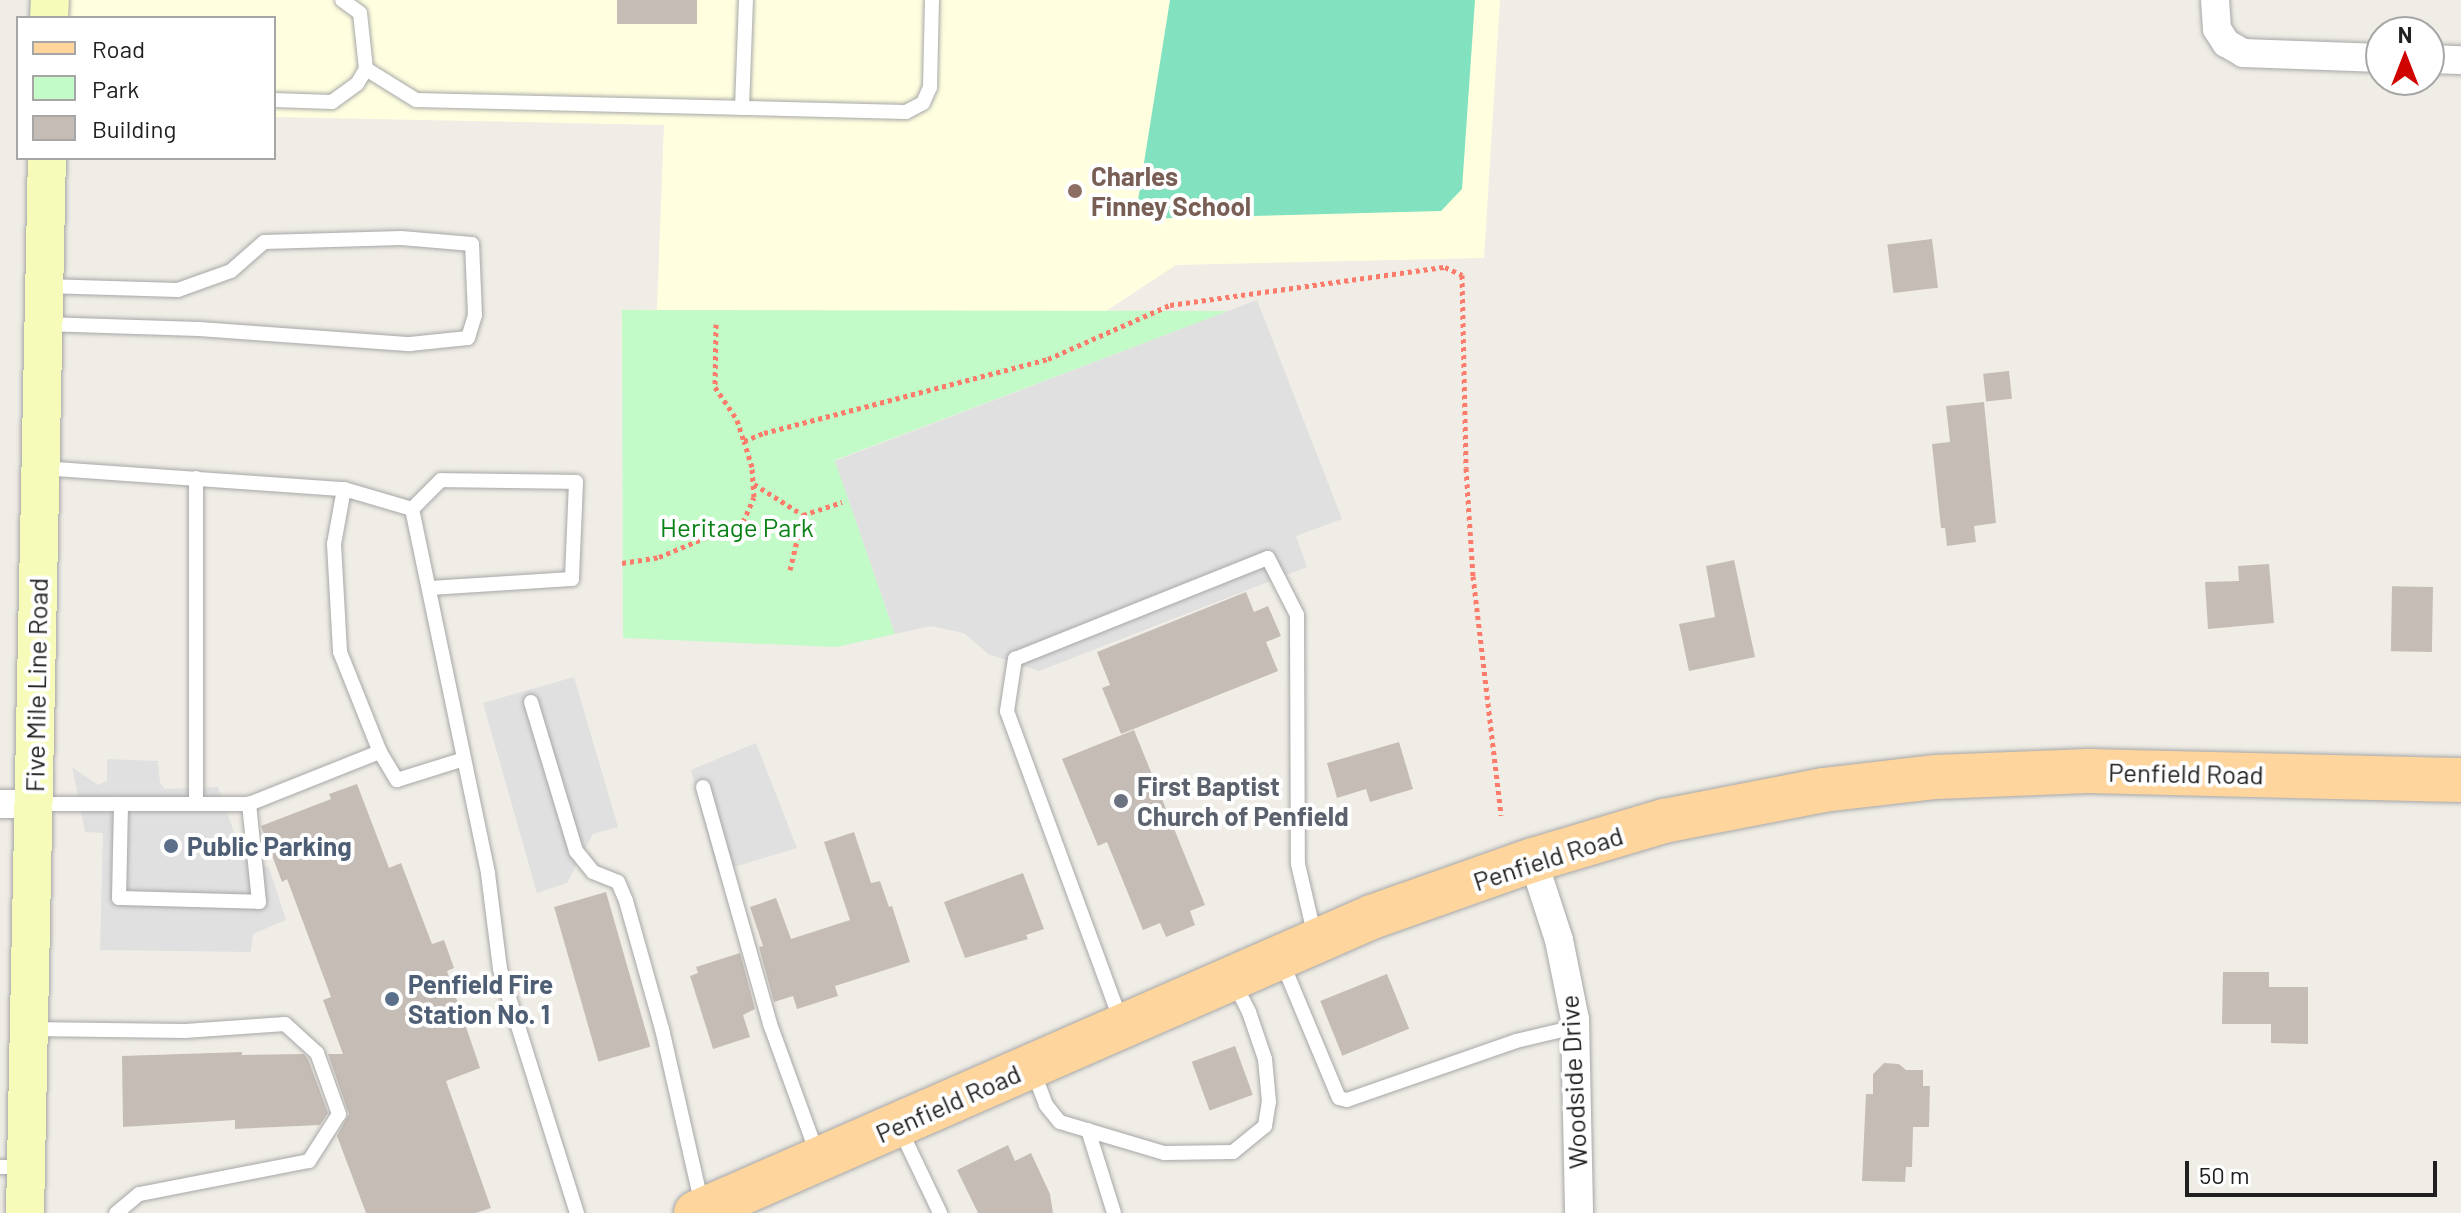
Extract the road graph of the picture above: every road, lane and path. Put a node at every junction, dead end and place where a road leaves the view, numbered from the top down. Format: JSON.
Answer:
{"nodes":[{"id":1,"x":342,"y":0,"type":"edge"},
{"id":2,"x":746,"y":0,"type":"edge"},
{"id":3,"x":932,"y":0,"type":"edge"},
{"id":4,"x":2215,"y":0,"type":"edge"},
{"id":5,"x":2365,"y":57,"type":"edge"},
{"id":6,"x":366,"y":69,"type":"junction"},
{"id":7,"x":276,"y":100,"type":"edge"},
{"id":8,"x":742,"y":108,"type":"junction"},
{"id":9,"x":47,"y":160,"type":"edge"},
{"id":10,"x":44,"y":286,"type":"junction"},
{"id":11,"x":43,"y":324,"type":"junction"},
{"id":12,"x":716,"y":324,"type":"dead end"},
{"id":13,"x":744,"y":441,"type":"junction"},
{"id":14,"x":40,"y":468,"type":"junction"},
{"id":15,"x":196,"y":478,"type":"junction"},
{"id":16,"x":754,"y":484,"type":"junction"},
{"id":17,"x":344,"y":489,"type":"junction"},
{"id":18,"x":842,"y":502,"type":"dead end"},
{"id":19,"x":412,"y":509,"type":"junction"},
{"id":20,"x":803,"y":515,"type":"junction"},
{"id":21,"x":622,"y":563,"type":"dead end"},
{"id":22,"x":790,"y":570,"type":"dead end"},
{"id":23,"x":429,"y":588,"type":"junction"},
{"id":24,"x":531,"y":702,"type":"dead end"},
{"id":25,"x":380,"y":752,"type":"junction"},
{"id":26,"x":464,"y":759,"type":"junction"},
{"id":27,"x":2461,"y":780,"type":"edge"},
{"id":28,"x":703,"y":787,"type":"dead end"},
{"id":29,"x":16,"y":804,"type":"edge"},
{"id":30,"x":121,"y":804,"type":"junction"},
{"id":31,"x":196,"y":804,"type":"junction"},
{"id":32,"x":249,"y":804,"type":"junction"},
{"id":33,"x":1501,"y":815,"type":"dead end"},
{"id":34,"x":1533,"y":860,"type":"junction"},
{"id":35,"x":1298,"y":950,"type":"junction"},
{"id":36,"x":1231,"y":979,"type":"junction"},
{"id":37,"x":1123,"y":1027,"type":"junction"},
{"id":38,"x":1575,"y":1027,"type":"junction"},
{"id":39,"x":29,"y":1029,"type":"junction"},
{"id":40,"x":1032,"y":1067,"type":"junction"},
{"id":41,"x":898,"y":1125,"type":"junction"},
{"id":42,"x":1088,"y":1130,"type":"junction"},
{"id":43,"x":819,"y":1159,"type":"junction"},
{"id":44,"x":13,"y":1167,"type":"edge"},
{"id":45,"x":701,"y":1212,"type":"edge"},
{"id":46,"x":25,"y":1213,"type":"edge"},
{"id":47,"x":116,"y":1213,"type":"edge"},
{"id":48,"x":577,"y":1213,"type":"edge"},
{"id":49,"x":940,"y":1213,"type":"edge"},
{"id":50,"x":1114,"y":1213,"type":"edge"},
{"id":51,"x":1579,"y":1213,"type":"edge"}],
"edges":[{"from":1,"to":6,"type":"lane"},
{"from":2,"to":8,"type":"lane"},
{"from":3,"to":8,"type":"lane"},
{"from":4,"to":5,"type":"street"},
{"from":6,"to":7,"type":"lane"},
{"from":6,"to":8,"type":"lane"},
{"from":9,"to":10,"type":"main road","name":"Five Mile Line Road"},
{"from":10,"to":11,"type":"main road","name":"Five Mile Line Road"},
{"from":10,"to":11,"type":"lane"},
{"from":11,"to":14,"type":"main road","name":"Five Mile Line Road"},
{"from":12,"to":13,"type":"path"},
{"from":13,"to":16,"type":"path"},
{"from":13,"to":33,"type":"path"},
{"from":14,"to":15,"type":"lane"},
{"from":14,"to":29,"type":"main road","name":"Five Mile Line Road"},
{"from":15,"to":17,"type":"lane"},
{"from":15,"to":31,"type":"lane"},
{"from":16,"to":20,"type":"path"},
{"from":16,"to":21,"type":"path"},
{"from":17,"to":19,"type":"lane"},
{"from":17,"to":25,"type":"lane"},
{"from":18,"to":20,"type":"path"},
{"from":19,"to":23,"type":"lane"},
{"from":19,"to":23,"type":"lane"},
{"from":20,"to":22,"type":"path"},
{"from":23,"to":26,"type":"lane"},
{"from":24,"to":45,"type":"lane"},
{"from":25,"to":26,"type":"lane"},
{"from":25,"to":32,"type":"lane"},
{"from":26,"to":48,"type":"lane"},
{"from":27,"to":34,"type":"main road","name":"Penfield Road"},
{"from":28,"to":43,"type":"lane"},
{"from":29,"to":30,"type":"lane"},
{"from":29,"to":39,"type":"main road","name":"Five Mile Line Road"},
{"from":30,"to":31,"type":"lane"},
{"from":30,"to":32,"type":"lane"},
{"from":31,"to":32,"type":"lane"},
{"from":34,"to":35,"type":"main road","name":"Penfield Road"},
{"from":34,"to":38,"type":"street","name":"Woodside Drive"},
{"from":35,"to":36,"type":"main road","name":"Penfield Road"},
{"from":35,"to":37,"type":"lane"},
{"from":35,"to":38,"type":"lane"},
{"from":36,"to":37,"type":"main road","name":"Penfield Road"},
{"from":36,"to":42,"type":"lane"},
{"from":37,"to":40,"type":"main road","name":"Penfield Road"},
{"from":38,"to":51,"type":"street","name":"Woodside Drive"},
{"from":39,"to":44,"type":"main road","name":"Five Mile Line Road"},
{"from":39,"to":47,"type":"lane"},
{"from":40,"to":41,"type":"main road","name":"Penfield Road"},
{"from":40,"to":42,"type":"lane"},
{"from":41,"to":43,"type":"main road","name":"Penfield Road"},
{"from":41,"to":49,"type":"lane"},
{"from":42,"to":50,"type":"lane"},
{"from":43,"to":45,"type":"main road","name":"Penfield Road"},
{"from":44,"to":46,"type":"main road","name":"Five Mile Line Road"}]}
